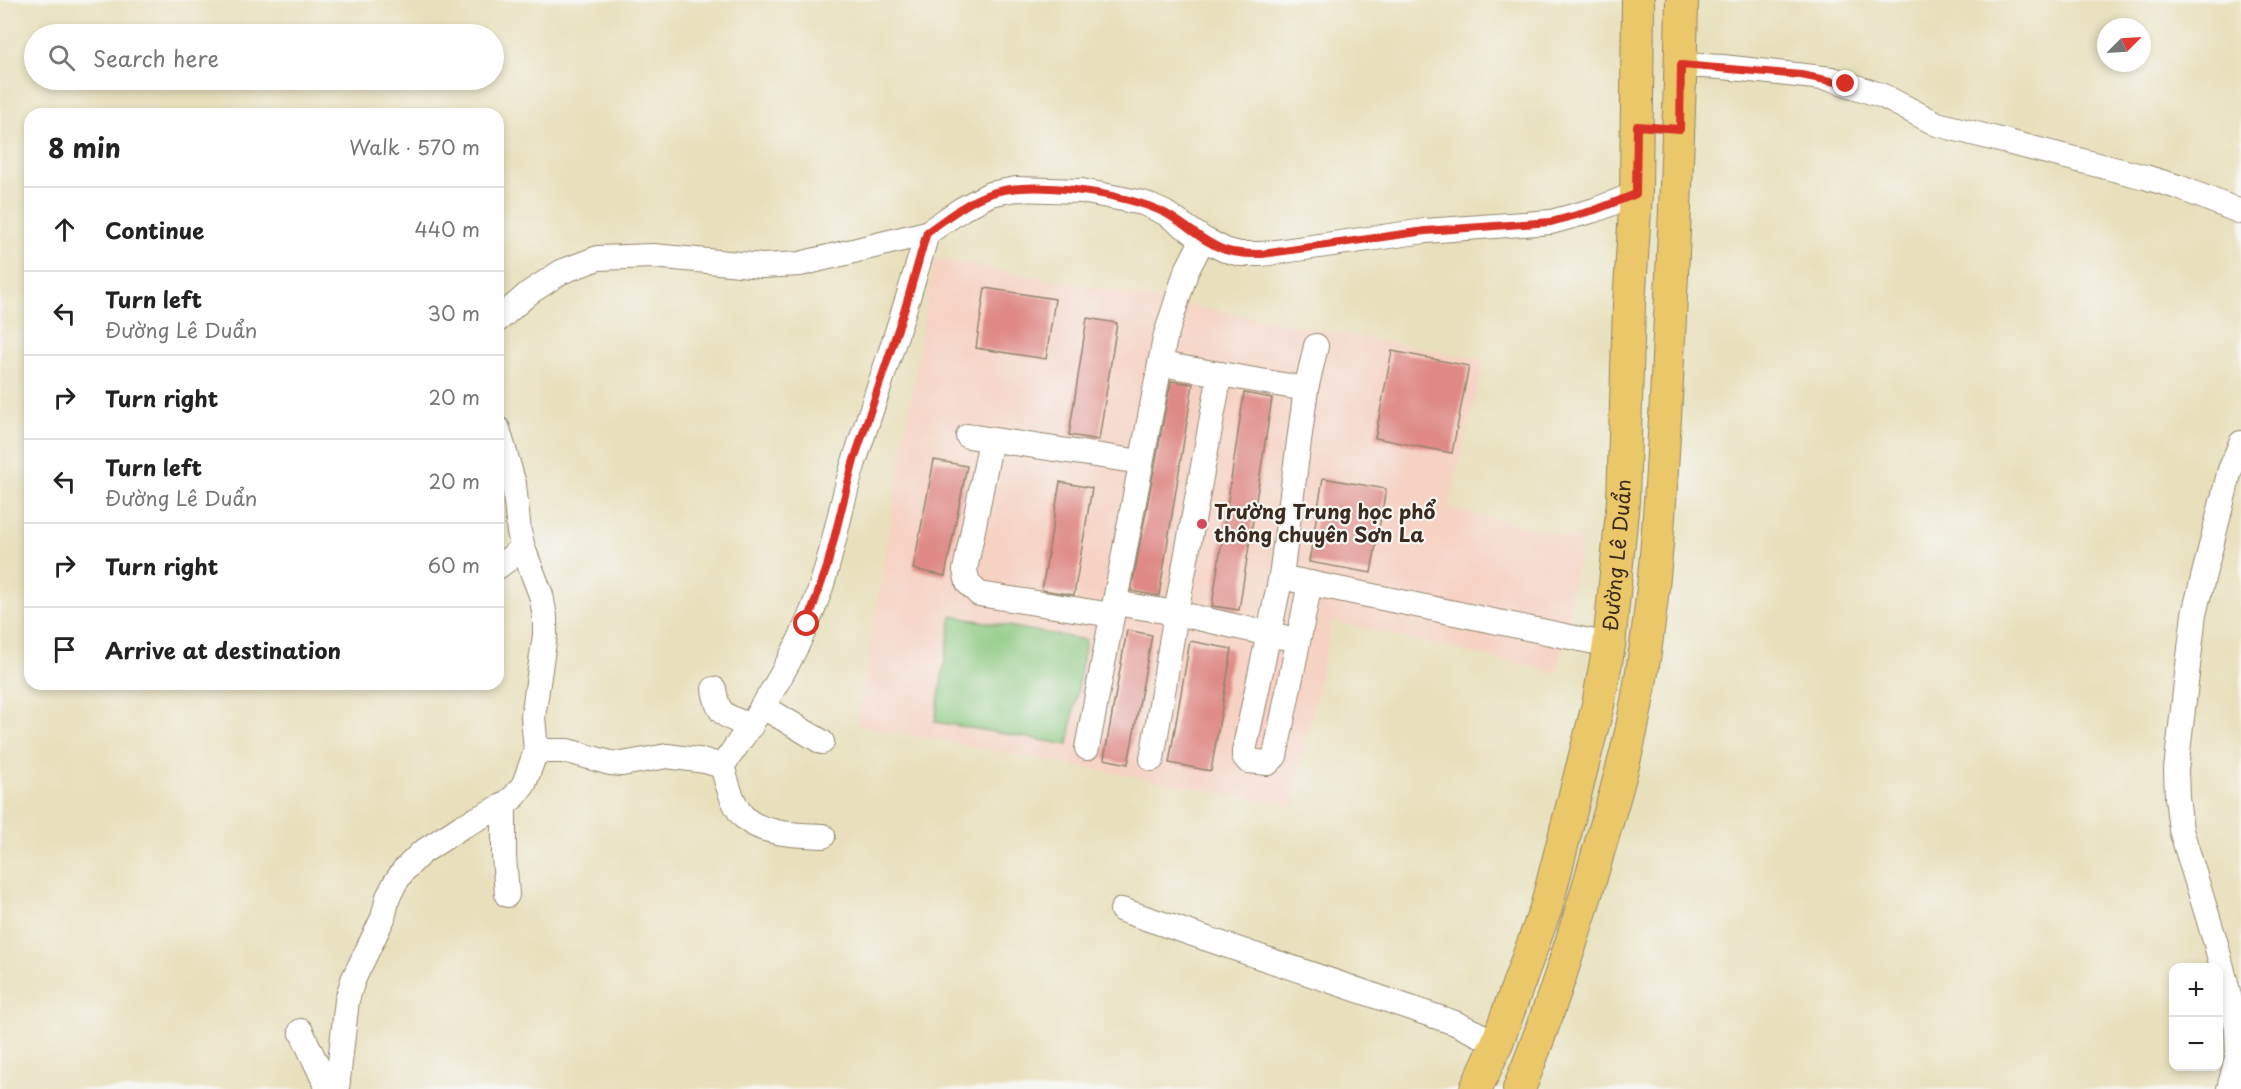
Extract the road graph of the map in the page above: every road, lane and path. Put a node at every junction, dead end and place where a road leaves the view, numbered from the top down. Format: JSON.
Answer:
{"nodes":[{"id":1,"x":1638,"y":0,"type":"edge"},
{"id":2,"x":1682,"y":0,"type":"edge"},
{"id":3,"x":1681,"y":65,"type":"junction"},
{"id":4,"x":1637,"y":126,"type":"junction"},
{"id":5,"x":1680,"y":129,"type":"junction"},
{"id":6,"x":1636,"y":194,"type":"junction"},
{"id":7,"x":2241,"y":212,"type":"edge"},
{"id":8,"x":927,"y":232,"type":"junction"},
{"id":9,"x":1203,"y":239,"type":"junction"},
{"id":10,"x":504,"y":315,"type":"edge"},
{"id":11,"x":1316,"y":346,"type":"dead end"},
{"id":12,"x":1160,"y":364,"type":"junction"},
{"id":13,"x":1220,"y":374,"type":"junction"},
{"id":14,"x":1306,"y":389,"type":"junction"},
{"id":15,"x":2241,"y":443,"type":"edge"},
{"id":16,"x":504,"y":450,"type":"edge"},
{"id":17,"x":1141,"y":462,"type":"junction"},
{"id":18,"x":523,"y":548,"type":"junction"},
{"id":19,"x":504,"y":562,"type":"edge"},
{"id":20,"x":1281,"y":576,"type":"junction"},
{"id":21,"x":1310,"y":583,"type":"junction"},
{"id":22,"x":1114,"y":609,"type":"junction"},
{"id":23,"x":1176,"y":612,"type":"junction"},
{"id":24,"x":1268,"y":634,"type":"junction"},
{"id":25,"x":1298,"y":640,"type":"junction"},
{"id":26,"x":1609,"y":645,"type":"junction"},
{"id":27,"x":714,"y":689,"type":"dead end"},
{"id":28,"x":1255,"y":698,"type":"junction"},
{"id":29,"x":1284,"y":704,"type":"junction"},
{"id":30,"x":757,"y":716,"type":"junction"},
{"id":31,"x":822,"y":742,"type":"dead end"},
{"id":32,"x":1088,"y":748,"type":"dead end"},
{"id":33,"x":536,"y":751,"type":"junction"},
{"id":34,"x":1152,"y":759,"type":"dead end"},
{"id":35,"x":722,"y":766,"type":"junction"},
{"id":36,"x":504,"y":805,"type":"junction"},
{"id":37,"x":823,"y":836,"type":"dead end"},
{"id":38,"x":507,"y":896,"type":"dead end"},
{"id":39,"x":1122,"y":910,"type":"dead end"},
{"id":40,"x":301,"y":1031,"type":"dead end"},
{"id":41,"x":1497,"y":1043,"type":"junction"},
{"id":42,"x":328,"y":1089,"type":"edge"},
{"id":43,"x":337,"y":1089,"type":"edge"},
{"id":44,"x":1476,"y":1089,"type":"edge"},
{"id":45,"x":1519,"y":1089,"type":"edge"},
{"id":46,"x":2229,"y":1089,"type":"edge"}],
"edges":[{"from":1,"to":4,"type":"main road","name":"Đường Lê Duẩn"},
{"from":2,"to":3,"type":"main road","name":"Đường Lê Duẩn"},
{"from":3,"to":5,"type":"main road","name":"Đường Lê Duẩn"},
{"from":3,"to":7,"type":"street"},
{"from":4,"to":5,"type":"main road"},
{"from":4,"to":6,"type":"main road","name":"Đường Lê Duẩn"},
{"from":5,"to":45,"type":"main road","name":"Đường Lê Duẩn"},
{"from":6,"to":9,"type":"street"},
{"from":6,"to":26,"type":"main road","name":"Đường Lê Duẩn"},
{"from":8,"to":9,"type":"street"},
{"from":8,"to":10,"type":"street"},
{"from":8,"to":30,"type":"street"},
{"from":9,"to":12,"type":"street"},
{"from":11,"to":14,"type":"street"},
{"from":12,"to":13,"type":"street"},
{"from":12,"to":17,"type":"street"},
{"from":13,"to":14,"type":"street"},
{"from":13,"to":23,"type":"street"},
{"from":14,"to":20,"type":"street"},
{"from":15,"to":46,"type":"street"},
{"from":16,"to":18,"type":"street"},
{"from":17,"to":22,"type":"street"},
{"from":17,"to":22,"type":"street"},
{"from":18,"to":19,"type":"street"},
{"from":18,"to":33,"type":"street"},
{"from":20,"to":21,"type":"street"},
{"from":20,"to":24,"type":"street"},
{"from":21,"to":25,"type":"street"},
{"from":21,"to":26,"type":"street"},
{"from":22,"to":23,"type":"street"},
{"from":22,"to":32,"type":"street"},
{"from":23,"to":24,"type":"street"},
{"from":23,"to":34,"type":"street"},
{"from":24,"to":25,"type":"street"},
{"from":24,"to":28,"type":"street"},
{"from":25,"to":29,"type":"street"},
{"from":26,"to":41,"type":"main road","name":"Đường Lê Duẩn"},
{"from":27,"to":30,"type":"street"},
{"from":28,"to":29,"type":"street"},
{"from":28,"to":29,"type":"street"},
{"from":30,"to":31,"type":"street"},
{"from":30,"to":35,"type":"street"},
{"from":33,"to":35,"type":"street"},
{"from":33,"to":36,"type":"street"},
{"from":35,"to":37,"type":"street"},
{"from":36,"to":38,"type":"street"},
{"from":36,"to":43,"type":"street"},
{"from":39,"to":41,"type":"street"},
{"from":40,"to":42,"type":"street"},
{"from":41,"to":44,"type":"main road","name":"Đường Lê Duẩn"}]}
